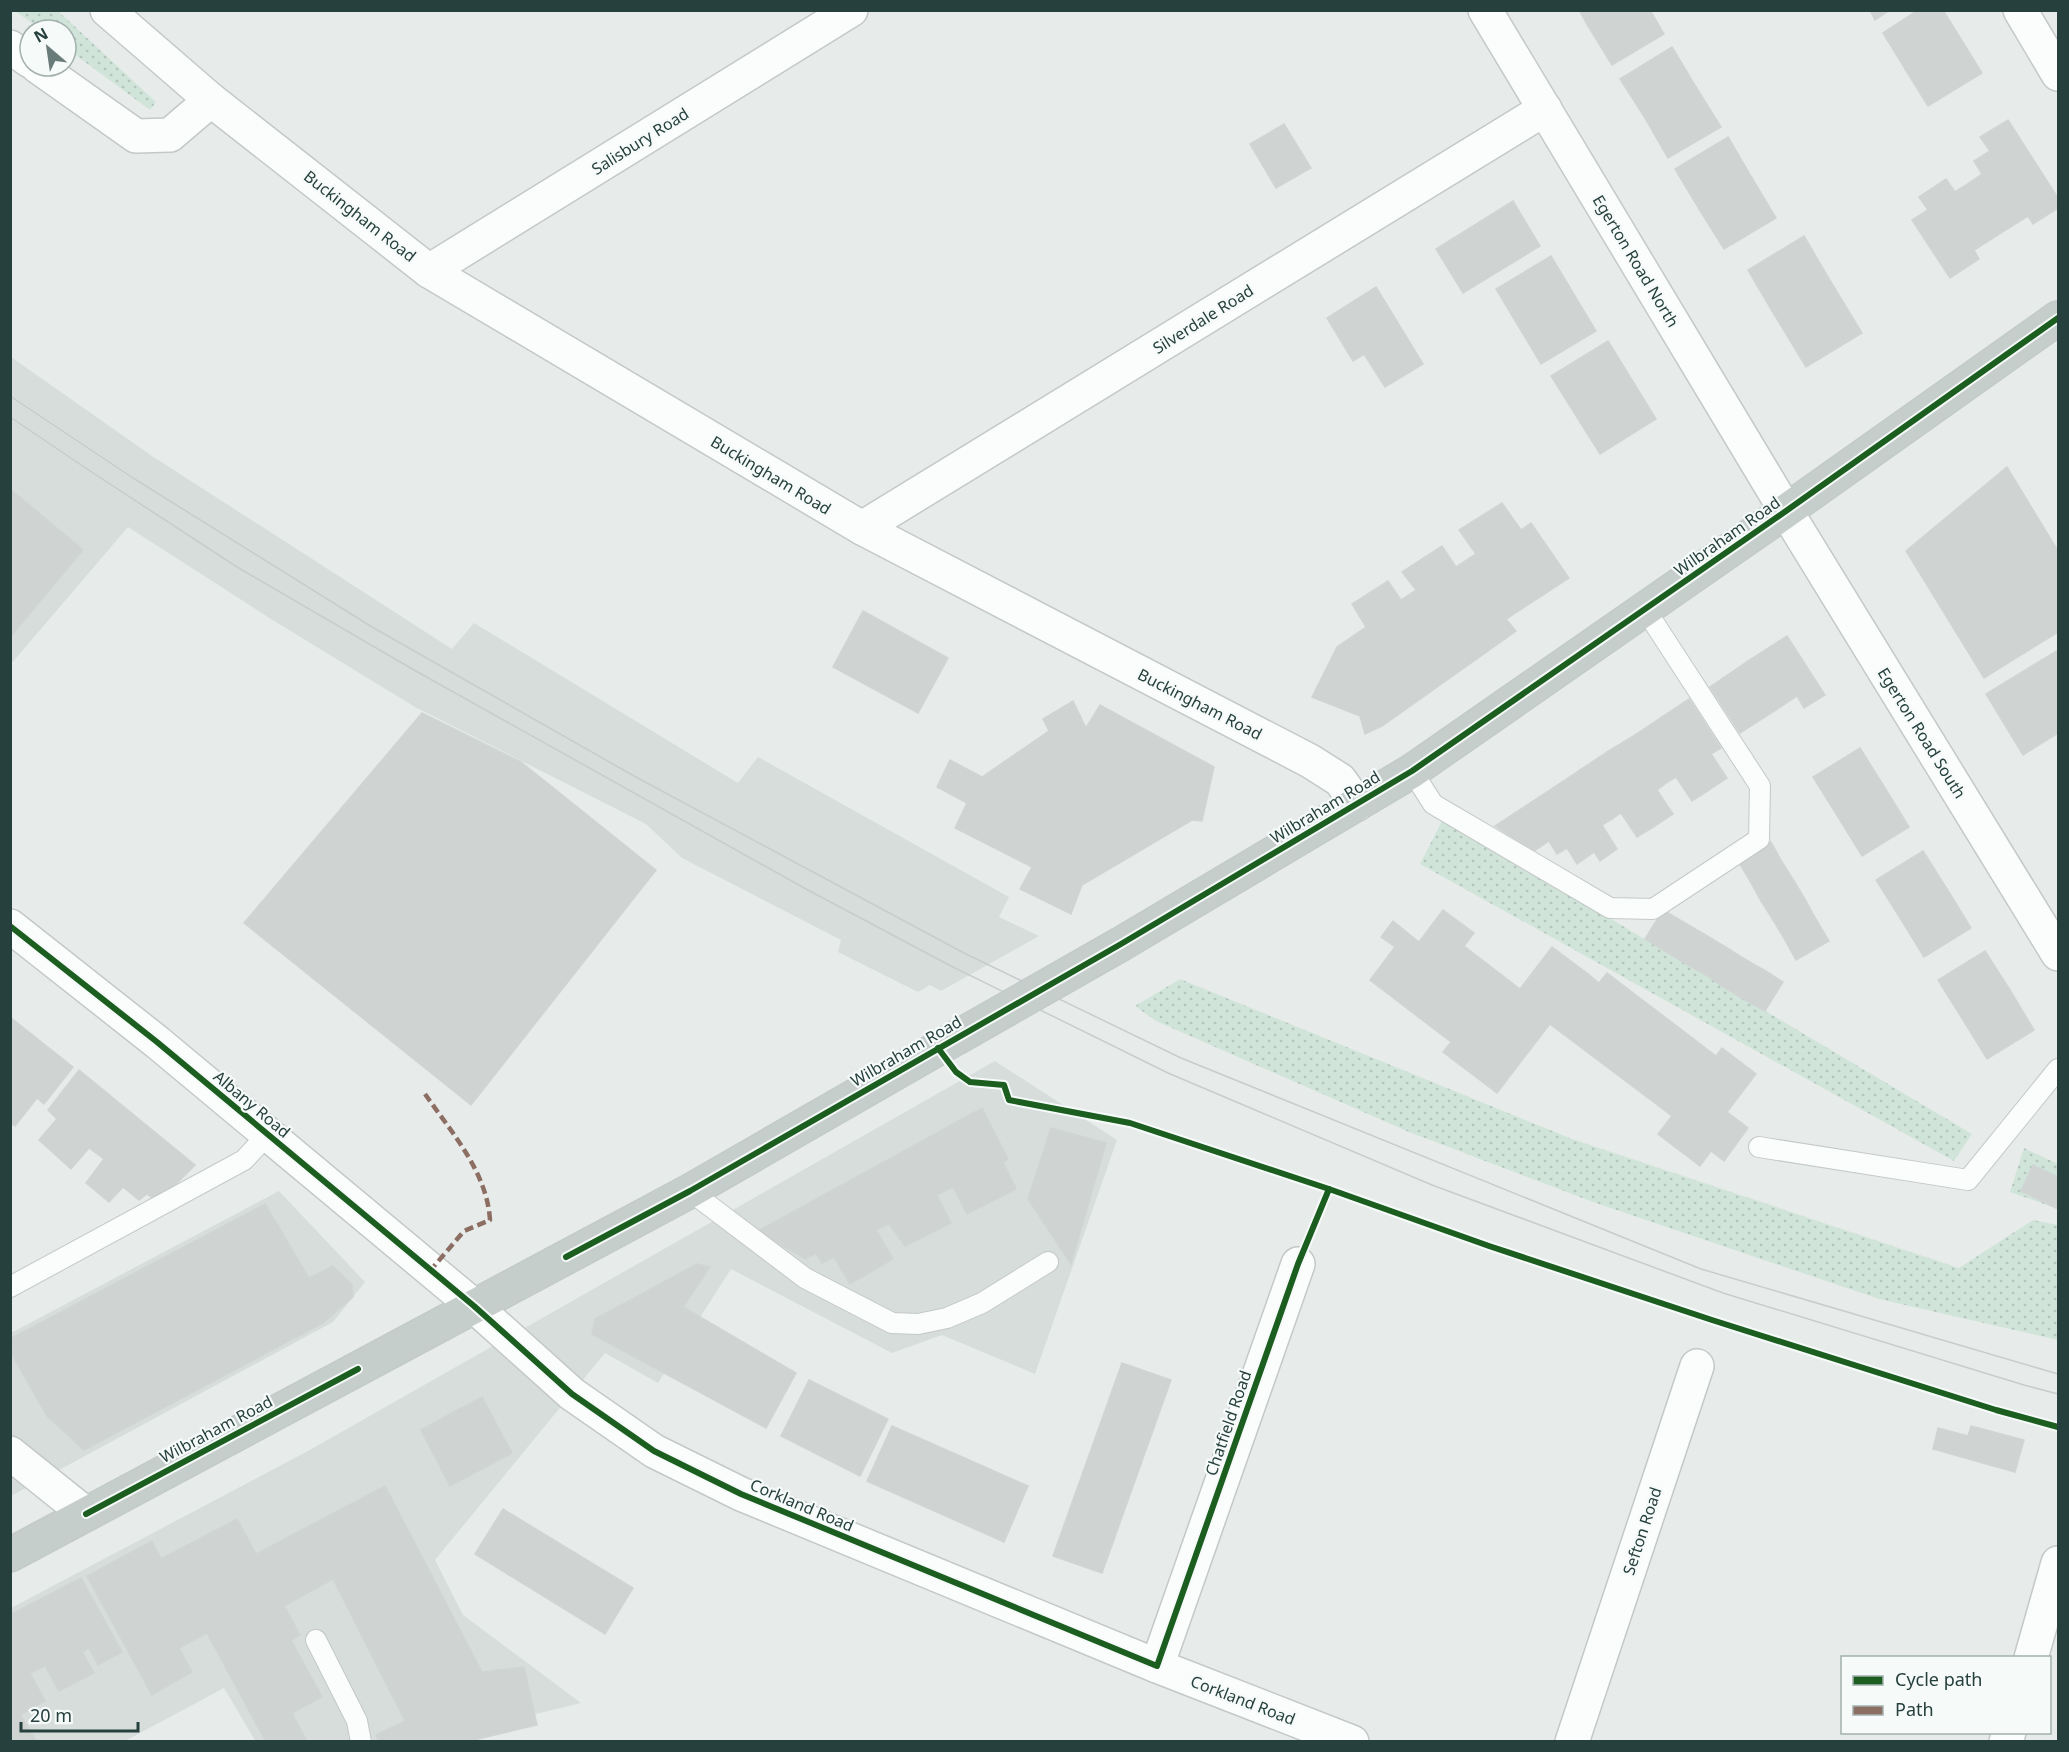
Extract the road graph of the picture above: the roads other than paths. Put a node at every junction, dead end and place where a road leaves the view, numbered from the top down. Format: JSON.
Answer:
{"nodes":[{"id":1,"x":107,"y":10,"type":"edge"},
{"id":2,"x":851,"y":10,"type":"edge"},
{"id":3,"x":1485,"y":10,"type":"edge"},
{"id":4,"x":2020,"y":10,"type":"edge"},
{"id":5,"x":2058,"y":74,"type":"edge"},
{"id":6,"x":54,"y":78,"type":"edge"},
{"id":7,"x":211,"y":100,"type":"junction"},
{"id":8,"x":1545,"y":109,"type":"junction"},
{"id":9,"x":429,"y":271,"type":"junction"},
{"id":10,"x":2058,"y":318,"type":"edge"},
{"id":11,"x":1786,"y":511,"type":"junction"},
{"id":12,"x":862,"y":528,"type":"junction"},
{"id":13,"x":1645,"y":609,"type":"junction"},
{"id":14,"x":1412,"y":771,"type":"junction"},
{"id":15,"x":1357,"y":804,"type":"junction"},
{"id":16,"x":10,"y":926,"type":"edge"},
{"id":17,"x":2058,"y":954,"type":"edge"},
{"id":18,"x":2058,"y":1069,"type":"edge"},
{"id":19,"x":267,"y":1135,"type":"junction"},
{"id":20,"x":1758,"y":1147,"type":"dead end"},
{"id":21,"x":690,"y":1191,"type":"junction"},
{"id":22,"x":1048,"y":1262,"type":"dead end"},
{"id":23,"x":1298,"y":1264,"type":"dead end"},
{"id":24,"x":10,"y":1287,"type":"edge"},
{"id":25,"x":474,"y":1306,"type":"junction"},
{"id":26,"x":1697,"y":1366,"type":"dead end"},
{"id":27,"x":10,"y":1453,"type":"edge"},
{"id":28,"x":86,"y":1514,"type":"junction"},
{"id":29,"x":10,"y":1555,"type":"edge"},
{"id":30,"x":2058,"y":1563,"type":"edge"},
{"id":31,"x":316,"y":1640,"type":"dead end"},
{"id":32,"x":2032,"y":1656,"type":"edge"},
{"id":33,"x":1157,"y":1666,"type":"junction"},
{"id":34,"x":361,"y":1742,"type":"edge"},
{"id":35,"x":1352,"y":1742,"type":"edge"},
{"id":36,"x":1572,"y":1742,"type":"edge"}],
"edges":[{"from":1,"to":7,"type":"street","name":"Buckingham Road"},
{"from":2,"to":9,"type":"street","name":"Salisbury Road"},
{"from":3,"to":8,"type":"street","name":"Egerton Road North"},
{"from":4,"to":5,"type":"street"},
{"from":6,"to":7,"type":"street"},
{"from":7,"to":9,"type":"street","name":"Buckingham Road"},
{"from":8,"to":11,"type":"street","name":"Egerton Road North"},
{"from":8,"to":12,"type":"street","name":"Silverdale Road"},
{"from":9,"to":12,"type":"street","name":"Buckingham Road"},
{"from":10,"to":11,"type":"highway","name":"Wilbraham Road"},
{"from":11,"to":13,"type":"highway","name":"Wilbraham Road"},
{"from":11,"to":17,"type":"street","name":"Egerton Road South"},
{"from":12,"to":15,"type":"street","name":"Buckingham Road"},
{"from":13,"to":14,"type":"highway","name":"Wilbraham Road"},
{"from":13,"to":14,"type":"lane"},
{"from":14,"to":15,"type":"highway","name":"Wilbraham Road"},
{"from":15,"to":21,"type":"highway","name":"Wilbraham Road","bridge":true},
{"from":16,"to":19,"type":"street","name":"Albany Road"},
{"from":18,"to":20,"type":"lane"},
{"from":19,"to":24,"type":"lane"},
{"from":19,"to":25,"type":"street","name":"Albany Road"},
{"from":21,"to":22,"type":"lane"},
{"from":21,"to":25,"type":"highway","name":"Wilbraham Road"},
{"from":23,"to":33,"type":"street","name":"Chatfield Road"},
{"from":25,"to":28,"type":"highway","name":"Wilbraham Road"},
{"from":25,"to":33,"type":"street","name":"Corkland Road"},
{"from":26,"to":36,"type":"street","name":"Sefton Road"},
{"from":27,"to":28,"type":"street"},
{"from":28,"to":29,"type":"highway","name":"Wilbraham Road"},
{"from":30,"to":32,"type":"street"},
{"from":31,"to":34,"type":"lane"},
{"from":33,"to":35,"type":"street","name":"Corkland Road"}]}
